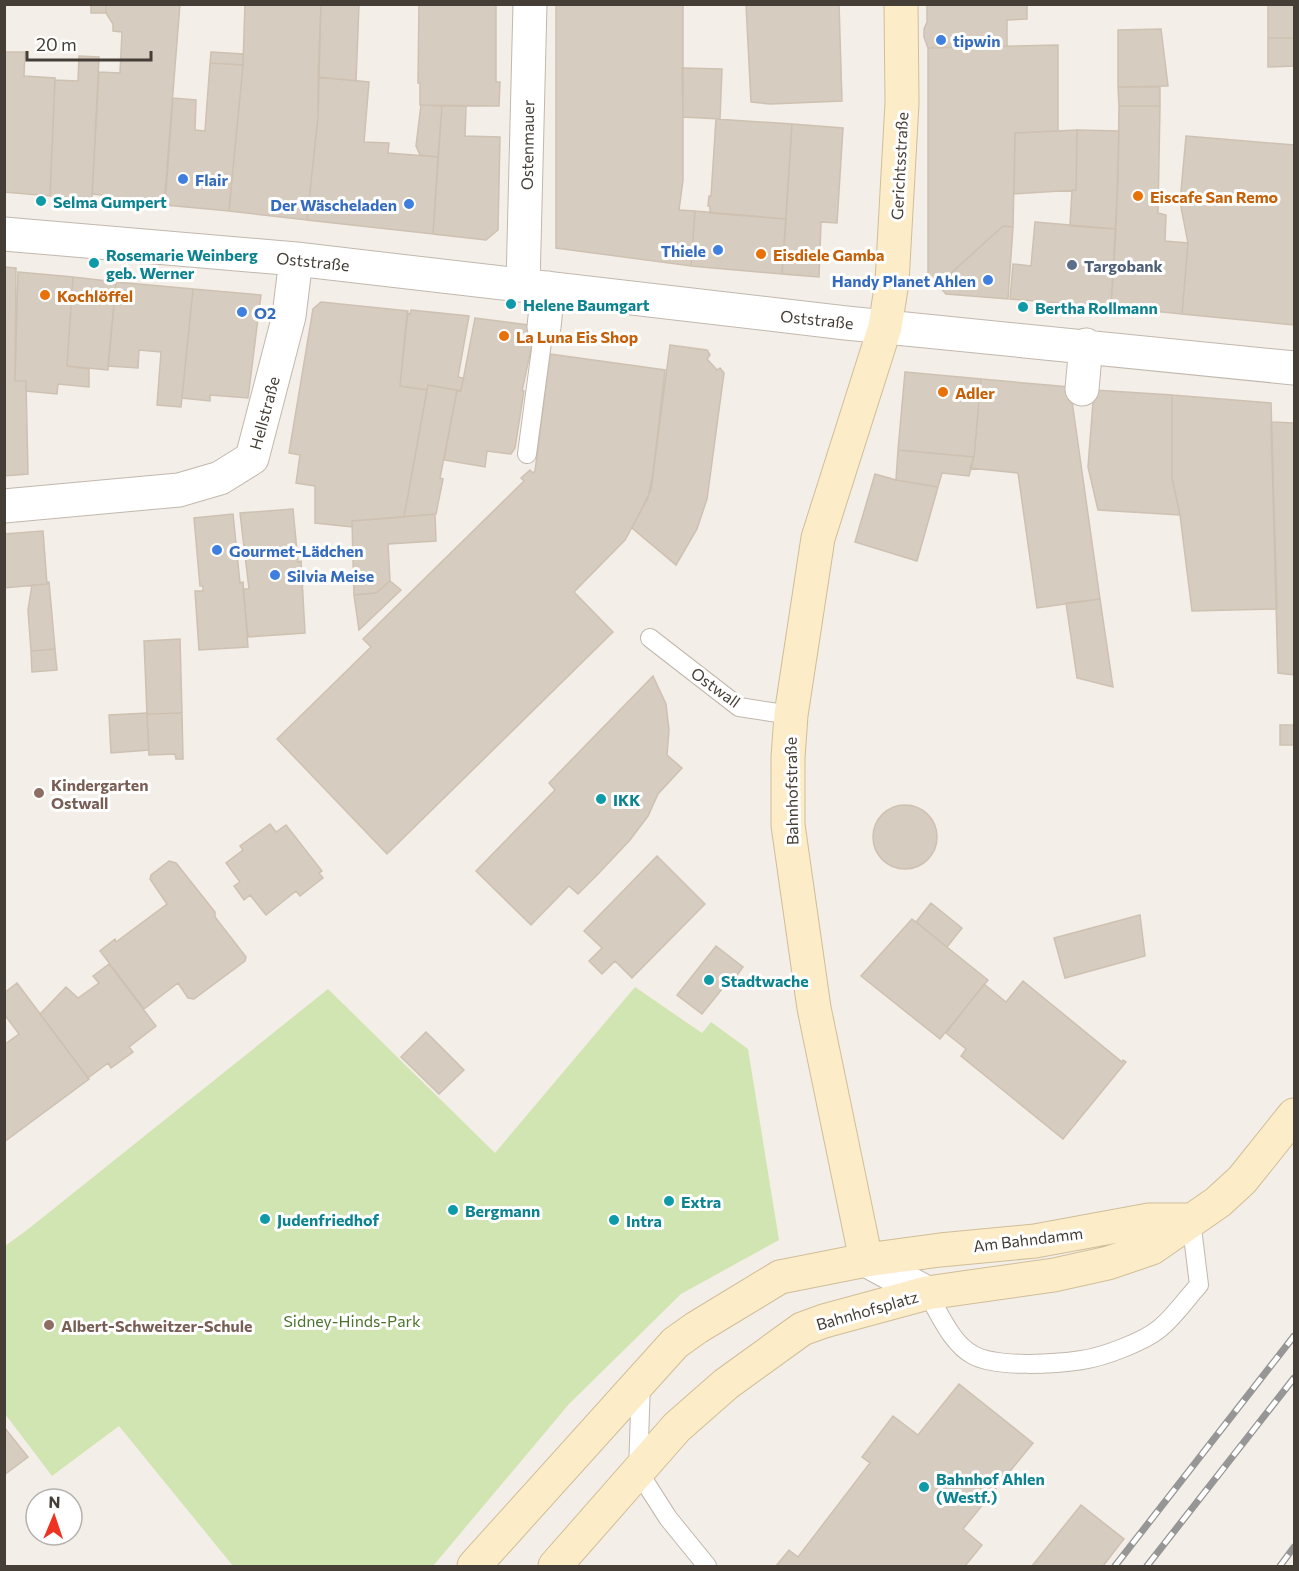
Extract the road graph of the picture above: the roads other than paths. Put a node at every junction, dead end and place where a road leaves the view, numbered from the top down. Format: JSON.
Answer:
{"nodes":[{"id":1,"x":530,"y":4,"type":"edge"},
{"id":2,"x":901,"y":4,"type":"edge"},
{"id":3,"x":4,"y":234,"type":"edge"},
{"id":4,"x":296,"y":259,"type":"junction"},
{"id":5,"x":536,"y":286,"type":"junction"},
{"id":6,"x":544,"y":327,"type":"joint"},
{"id":7,"x":885,"y":327,"type":"junction"},
{"id":8,"x":1086,"y":345,"type":"junction"},
{"id":9,"x":1294,"y":368,"type":"edge"},
{"id":10,"x":1082,"y":389,"type":"dead end"},
{"id":11,"x":527,"y":453,"type":"dead end"},
{"id":12,"x":4,"y":506,"type":"edge"},
{"id":13,"x":650,"y":638,"type":"dead end"},
{"id":14,"x":791,"y":715,"type":"junction"},
{"id":15,"x":1294,"y":1115,"type":"edge"},
{"id":16,"x":1191,"y":1220,"type":"junction"},
{"id":17,"x":866,"y":1260,"type":"junction"},
{"id":18,"x":927,"y":1293,"type":"junction"},
{"id":19,"x":641,"y":1380,"type":"junction"},
{"id":20,"x":638,"y":1471,"type":"junction"},
{"id":21,"x":474,"y":1566,"type":"edge"},
{"id":22,"x":555,"y":1566,"type":"edge"},
{"id":23,"x":707,"y":1566,"type":"edge"}],
"edges":[{"from":1,"to":5,"type":"street","name":"Ostenmauer"},
{"from":2,"to":7,"type":"street","name":"Gerichtsstraße"},
{"from":3,"to":4,"type":"street","name":"Oststraße"},
{"from":4,"to":5,"type":"street","name":"Oststraße"},
{"from":4,"to":12,"type":"street","name":"Hellstraße"},
{"from":5,"to":6,"type":"street"},
{"from":5,"to":7,"type":"street","name":"Oststraße"},
{"from":6,"to":11,"type":"lane"},
{"from":7,"to":8,"type":"street","name":"Oststraße"},
{"from":7,"to":14,"type":"street","name":"Bahnhofstraße"},
{"from":8,"to":9,"type":"street","name":"Oststraße"},
{"from":8,"to":10,"type":"street"},
{"from":13,"to":14,"type":"lane","name":"Ostwall"},
{"from":14,"to":17,"type":"street","name":"Bahnhofstraße"},
{"from":15,"to":16,"type":"street"},
{"from":16,"to":17,"type":"street","name":"Am Bahndamm"},
{"from":16,"to":18,"type":"street"},
{"from":16,"to":18,"type":"lane"},
{"from":17,"to":18,"type":"street","name":"Bahnhofsplatz"},
{"from":17,"to":19,"type":"street"},
{"from":18,"to":20,"type":"street","name":"Bahnhofsplatz"},
{"from":19,"to":20,"type":"lane"},
{"from":19,"to":21,"type":"street"},
{"from":20,"to":22,"type":"street","name":"Bahnhofsplatz"},
{"from":20,"to":23,"type":"lane"}]}
